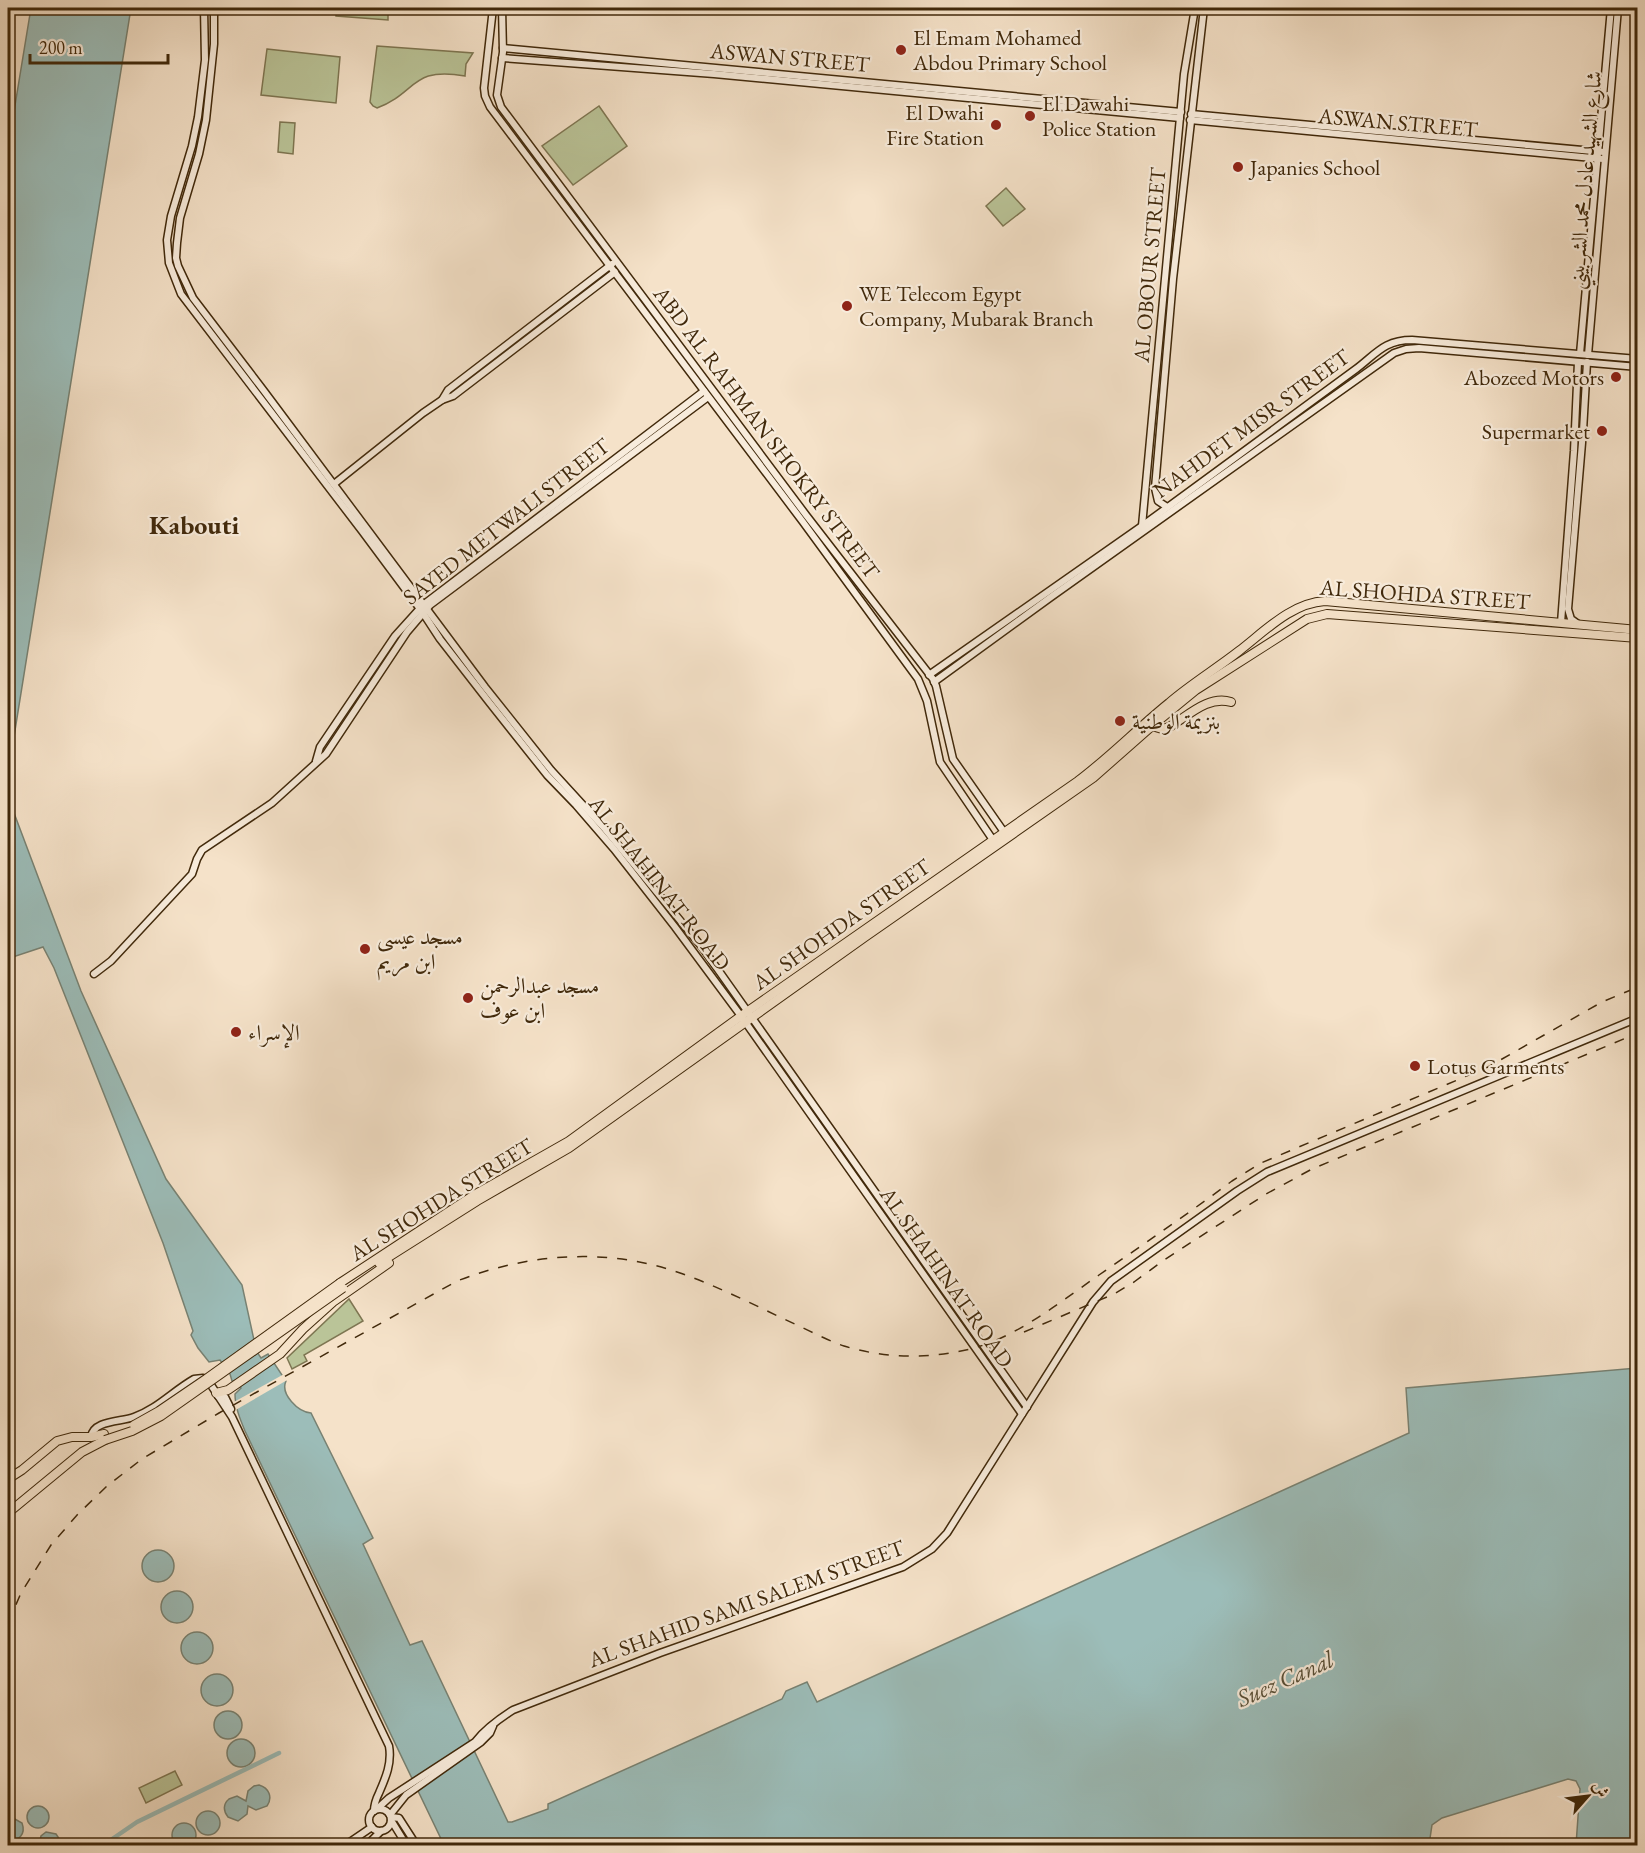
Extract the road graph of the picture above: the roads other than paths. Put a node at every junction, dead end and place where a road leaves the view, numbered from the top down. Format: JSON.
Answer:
{"nodes":[{"id":1,"x":204,"y":8,"type":"edge"},
{"id":2,"x":214,"y":8,"type":"edge"},
{"id":3,"x":493,"y":8,"type":"edge"},
{"id":4,"x":502,"y":8,"type":"edge"},
{"id":5,"x":1195,"y":8,"type":"edge"},
{"id":6,"x":1204,"y":8,"type":"edge"},
{"id":7,"x":1611,"y":8,"type":"edge"},
{"id":8,"x":1618,"y":8,"type":"edge"},
{"id":9,"x":503,"y":48,"type":"junction"},
{"id":10,"x":1189,"y":48,"type":"junction"},
{"id":11,"x":1199,"y":51,"type":"junction"},
{"id":12,"x":502,"y":58,"type":"junction"},
{"id":13,"x":1184,"y":74,"type":"junction"},
{"id":14,"x":1195,"y":75,"type":"junction"},
{"id":15,"x":1181,"y":115,"type":"junction"},
{"id":16,"x":1190,"y":117,"type":"junction"},
{"id":17,"x":513,"y":123,"type":"junction"},
{"id":18,"x":509,"y":133,"type":"junction"},
{"id":19,"x":525,"y":139,"type":"junction"},
{"id":20,"x":518,"y":145,"type":"junction"},
{"id":21,"x":1600,"y":155,"type":"junction"},
{"id":22,"x":576,"y":210,"type":"junction"},
{"id":23,"x":570,"y":214,"type":"junction"},
{"id":24,"x":1170,"y":229,"type":"junction"},
{"id":25,"x":1179,"y":231,"type":"junction"},
{"id":26,"x":616,"y":262,"type":"junction"},
{"id":27,"x":609,"y":266,"type":"junction"},
{"id":28,"x":621,"y":268,"type":"junction"},
{"id":29,"x":615,"y":273,"type":"junction"},
{"id":30,"x":656,"y":314,"type":"junction"},
{"id":31,"x":649,"y":319,"type":"junction"},
{"id":32,"x":1456,"y":347,"type":"junction"},
{"id":33,"x":1579,"y":358,"type":"junction"},
{"id":34,"x":1587,"y":359,"type":"junction"},
{"id":35,"x":1638,"y":359,"type":"edge"},
{"id":36,"x":1638,"y":367,"type":"edge"},
{"id":37,"x":706,"y":394,"type":"junction"},
{"id":38,"x":442,"y":400,"type":"junction"},
{"id":39,"x":1150,"y":442,"type":"junction"},
{"id":40,"x":1159,"y":443,"type":"junction"},
{"id":41,"x":1578,"y":452,"type":"junction"},
{"id":42,"x":333,"y":484,"type":"junction"},
{"id":43,"x":1167,"y":507,"type":"junction"},
{"id":44,"x":1142,"y":526,"type":"junction"},
{"id":45,"x":364,"y":530,"type":"junction"},
{"id":46,"x":854,"y":578,"type":"junction"},
{"id":47,"x":849,"y":584,"type":"junction"},
{"id":48,"x":863,"y":590,"type":"junction"},
{"id":49,"x":856,"y":594,"type":"junction"},
{"id":50,"x":1299,"y":608,"type":"junction"},
{"id":51,"x":423,"y":609,"type":"junction"},
{"id":52,"x":1282,"y":618,"type":"junction"},
{"id":53,"x":1307,"y":619,"type":"junction"},
{"id":54,"x":1561,"y":623,"type":"junction"},
{"id":55,"x":1579,"y":624,"type":"junction"},
{"id":56,"x":1291,"y":628,"type":"junction"},
{"id":57,"x":1618,"y":632,"type":"junction"},
{"id":58,"x":1637,"y":634,"type":"edge"},
{"id":59,"x":958,"y":655,"type":"junction"},
{"id":60,"x":963,"y":661,"type":"junction"},
{"id":61,"x":929,"y":675,"type":"junction"},
{"id":62,"x":934,"y":682,"type":"junction"},
{"id":63,"x":1231,"y":702,"type":"dead end"},
{"id":64,"x":1152,"y":726,"type":"junction"},
{"id":65,"x":946,"y":729,"type":"junction"},
{"id":66,"x":933,"y":732,"type":"junction"},
{"id":67,"x":948,"y":743,"type":"junction"},
{"id":68,"x":936,"y":746,"type":"junction"},
{"id":69,"x":996,"y":820,"type":"junction"},
{"id":70,"x":985,"y":827,"type":"junction"},
{"id":71,"x":1004,"y":832,"type":"junction"},
{"id":72,"x":993,"y":840,"type":"junction"},
{"id":73,"x":681,"y":921,"type":"junction"},
{"id":74,"x":675,"y":927,"type":"junction"},
{"id":75,"x":691,"y":933,"type":"junction"},
{"id":76,"x":684,"y":939,"type":"junction"},
{"id":77,"x":838,"y":953,"type":"junction"},
{"id":78,"x":94,"y":974,"type":"dead end"},
{"id":79,"x":747,"y":1017,"type":"junction"},
{"id":80,"x":1638,"y":1018,"type":"edge"},
{"id":81,"x":829,"y":1126,"type":"junction"},
{"id":82,"x":823,"y":1132,"type":"junction"},
{"id":83,"x":843,"y":1145,"type":"junction"},
{"id":84,"x":836,"y":1151,"type":"junction"},
{"id":85,"x":907,"y":1237,"type":"junction"},
{"id":86,"x":901,"y":1242,"type":"junction"},
{"id":87,"x":410,"y":1244,"type":"junction"},
{"id":88,"x":342,"y":1285,"type":"junction"},
{"id":89,"x":220,"y":1396,"type":"junction"},
{"id":90,"x":1027,"y":1407,"type":"junction"},
{"id":91,"x":1022,"y":1414,"type":"junction"},
{"id":92,"x":91,"y":1437,"type":"junction"},
{"id":93,"x":104,"y":1437,"type":"junction"},
{"id":94,"x":8,"y":1479,"type":"edge"},
{"id":95,"x":8,"y":1513,"type":"edge"},
{"id":96,"x":404,"y":1792,"type":"junction"},
{"id":97,"x":375,"y":1810,"type":"junction"},
{"id":98,"x":391,"y":1817,"type":"junction"},
{"id":99,"x":372,"y":1827,"type":"junction"},
{"id":100,"x":381,"y":1831,"type":"junction"},
{"id":101,"x":344,"y":1845,"type":"edge"},
{"id":102,"x":366,"y":1845,"type":"edge"},
{"id":103,"x":407,"y":1845,"type":"edge"},
{"id":104,"x":417,"y":1845,"type":"edge"}],
"edges":[{"from":1,"to":45,"type":"street"},
{"from":2,"to":42,"type":"street"},
{"from":3,"to":18,"type":"street","name":"ABD AL RAHMAN SHOKRY STREET"},
{"from":4,"to":9,"type":"street","name":"ABD AL RAHMAN SHOKRY STREET"},
{"from":5,"to":10,"type":"street","name":"AL OBOUR STREET"},
{"from":6,"to":11,"type":"street","name":"AL OBOUR STREET"},
{"from":7,"to":21,"type":"street","name":"شارع الشهيد عادل محمد الشربيني"},
{"from":8,"to":21,"type":"street","name":"شارع الشهيد عادل محمد الشربيني"},
{"from":9,"to":12,"type":"street","name":"ABD AL RAHMAN SHOKRY STREET"},
{"from":9,"to":15,"type":"street","name":"ASWAN STREET"},
{"from":10,"to":11,"type":"street"},
{"from":10,"to":13,"type":"street","name":"AL OBOUR STREET"},
{"from":11,"to":14,"type":"street","name":"AL OBOUR STREET"},
{"from":12,"to":15,"type":"street","name":"ASWAN STREET"},
{"from":12,"to":17,"type":"street","name":"ABD AL RAHMAN SHOKRY STREET"},
{"from":13,"to":14,"type":"street"},
{"from":13,"to":15,"type":"street","name":"AL OBOUR STREET"},
{"from":14,"to":16,"type":"street","name":"AL OBOUR STREET"},
{"from":15,"to":24,"type":"street","name":"AL OBOUR STREET"},
{"from":16,"to":21,"type":"street","name":"ASWAN STREET"},
{"from":16,"to":25,"type":"street","name":"AL OBOUR STREET"},
{"from":17,"to":18,"type":"street"},
{"from":17,"to":19,"type":"street","name":"ABD AL RAHMAN SHOKRY STREET"},
{"from":18,"to":20,"type":"street","name":"ABD AL RAHMAN SHOKRY STREET"},
{"from":19,"to":20,"type":"street"},
{"from":19,"to":22,"type":"street","name":"ABD AL RAHMAN SHOKRY STREET"},
{"from":20,"to":23,"type":"street","name":"ABD AL RAHMAN SHOKRY STREET"},
{"from":21,"to":33,"type":"street","name":"شارع الشهيد عادل محمد الشربيني"},
{"from":21,"to":34,"type":"street","name":"شارع الشهيد عادل محمد الشربيني"},
{"from":22,"to":23,"type":"street"},
{"from":22,"to":26,"type":"street","name":"ABD AL RAHMAN SHOKRY STREET"},
{"from":23,"to":27,"type":"street","name":"ABD AL RAHMAN SHOKRY STREET"},
{"from":24,"to":25,"type":"street"},
{"from":24,"to":39,"type":"street","name":"AL OBOUR STREET"},
{"from":25,"to":40,"type":"street","name":"AL OBOUR STREET"},
{"from":26,"to":27,"type":"street"},
{"from":26,"to":28,"type":"street","name":"ABD AL RAHMAN SHOKRY STREET"},
{"from":27,"to":29,"type":"street","name":"ABD AL RAHMAN SHOKRY STREET"},
{"from":27,"to":38,"type":"street"},
{"from":28,"to":29,"type":"street"},
{"from":28,"to":30,"type":"street","name":"ABD AL RAHMAN SHOKRY STREET"},
{"from":29,"to":31,"type":"street","name":"ABD AL RAHMAN SHOKRY STREET"},
{"from":29,"to":38,"type":"street"},
{"from":30,"to":31,"type":"street"},
{"from":30,"to":46,"type":"street","name":"ABD AL RAHMAN SHOKRY STREET"},
{"from":31,"to":37,"type":"street","name":"ABD AL RAHMAN SHOKRY STREET"},
{"from":32,"to":33,"type":"street","name":"NAHDET MISR STREET"},
{"from":32,"to":43,"type":"street","name":"NAHDET MISR STREET"},
{"from":32,"to":60,"type":"street","name":"NAHDET MISR STREET"},
{"from":33,"to":34,"type":"street","name":"NAHDET MISR STREET"},
{"from":33,"to":41,"type":"street","name":"شارع الشهيد عادل محمد الشربيني"},
{"from":34,"to":35,"type":"street","name":"NAHDET MISR STREET"},
{"from":34,"to":36,"type":"street","name":"NAHDET MISR STREET"},
{"from":34,"to":41,"type":"street","name":"شارع الشهيد عادل محمد الشربيني"},
{"from":37,"to":47,"type":"street","name":"ABD AL RAHMAN SHOKRY STREET"},
{"from":37,"to":51,"type":"street","name":"SAYED METWALI STREET"},
{"from":38,"to":42,"type":"street"},
{"from":39,"to":40,"type":"street"},
{"from":39,"to":44,"type":"street","name":"AL OBOUR STREET"},
{"from":40,"to":43,"type":"street","name":"AL OBOUR STREET"},
{"from":41,"to":54,"type":"street","name":"شارع الشهيد عادل محمد الشربيني"},
{"from":41,"to":55,"type":"street","name":"شارع الشهيد عادل محمد الشربيني"},
{"from":42,"to":45,"type":"street"},
{"from":43,"to":44,"type":"street","name":"NAHDET MISR STREET"},
{"from":44,"to":59,"type":"street","name":"NAHDET MISR STREET"},
{"from":45,"to":51,"type":"street","name":"AL SHAHINAT ROAD"},
{"from":46,"to":47,"type":"street"},
{"from":46,"to":48,"type":"street","name":"ABD AL RAHMAN SHOKRY STREET"},
{"from":47,"to":49,"type":"street","name":"ABD AL RAHMAN SHOKRY STREET"},
{"from":48,"to":49,"type":"street"},
{"from":48,"to":61,"type":"street","name":"ABD AL RAHMAN SHOKRY STREET"},
{"from":49,"to":66,"type":"street","name":"ABD AL RAHMAN SHOKRY STREET"},
{"from":50,"to":52,"type":"highway","name":"AL SHOHDA STREET"},
{"from":50,"to":53,"type":"highway"},
{"from":50,"to":54,"type":"highway","name":"AL SHOHDA STREET"},
{"from":51,"to":73,"type":"street","name":"AL SHAHINAT ROAD"},
{"from":51,"to":74,"type":"street","name":"AL SHAHINAT ROAD"},
{"from":51,"to":78,"type":"street","name":"SAYED METWALI STREET"},
{"from":52,"to":56,"type":"highway"},
{"from":52,"to":71,"type":"highway","name":"AL SHOHDA STREET"},
{"from":53,"to":56,"type":"highway","name":"AL SHOHDA STREET"},
{"from":53,"to":57,"type":"highway","name":"AL SHOHDA STREET"},
{"from":54,"to":55,"type":"highway","name":"AL SHOHDA STREET"},
{"from":55,"to":57,"type":"highway","name":"AL SHOHDA STREET"},
{"from":56,"to":64,"type":"highway","name":"AL SHOHDA STREET"},
{"from":57,"to":58,"type":"highway","name":"AL SHOHDA STREET"},
{"from":59,"to":60,"type":"street"},
{"from":59,"to":61,"type":"street","name":"NAHDET MISR STREET"},
{"from":60,"to":62,"type":"street","name":"NAHDET MISR STREET"},
{"from":61,"to":62,"type":"street","name":"ABD AL RAHMAN SHOKRY STREET"},
{"from":62,"to":65,"type":"street","name":"ABD AL RAHMAN SHOKRY STREET"},
{"from":63,"to":64,"type":"highway"},
{"from":64,"to":77,"type":"highway","name":"AL SHOHDA STREET"},
{"from":65,"to":66,"type":"street"},
{"from":65,"to":67,"type":"street","name":"ABD AL RAHMAN SHOKRY STREET"},
{"from":66,"to":68,"type":"street","name":"ABD AL RAHMAN SHOKRY STREET"},
{"from":67,"to":68,"type":"street"},
{"from":67,"to":69,"type":"street","name":"ABD AL RAHMAN SHOKRY STREET"},
{"from":68,"to":70,"type":"street","name":"ABD AL RAHMAN SHOKRY STREET"},
{"from":69,"to":70,"type":"street"},
{"from":69,"to":71,"type":"street","name":"ABD AL RAHMAN SHOKRY STREET"},
{"from":70,"to":72,"type":"street","name":"ABD AL RAHMAN SHOKRY STREET"},
{"from":71,"to":72,"type":"highway","name":"AL SHOHDA STREET"},
{"from":72,"to":77,"type":"highway","name":"AL SHOHDA STREET"},
{"from":73,"to":74,"type":"street"},
{"from":73,"to":75,"type":"street","name":"AL SHAHINAT ROAD"},
{"from":74,"to":76,"type":"street","name":"AL SHAHINAT ROAD"},
{"from":75,"to":76,"type":"street"},
{"from":75,"to":79,"type":"street","name":"AL SHAHINAT ROAD"},
{"from":76,"to":79,"type":"street","name":"AL SHAHINAT ROAD"},
{"from":77,"to":79,"type":"highway","name":"AL SHOHDA STREET"},
{"from":79,"to":81,"type":"street","name":"AL SHAHINAT ROAD"},
{"from":79,"to":82,"type":"street","name":"AL SHAHINAT ROAD"},
{"from":79,"to":87,"type":"highway","name":"AL SHOHDA STREET"},
{"from":79,"to":88,"type":"highway","name":"AL SHOHDA STREET"},
{"from":80,"to":90,"type":"street","name":"AL SHAHID SAMI SALEM STREET"},
{"from":81,"to":82,"type":"street"},
{"from":81,"to":83,"type":"street","name":"AL SHAHINAT ROAD"},
{"from":82,"to":84,"type":"street","name":"AL SHAHINAT ROAD"},
{"from":83,"to":84,"type":"street"},
{"from":83,"to":85,"type":"street","name":"AL SHAHINAT ROAD"},
{"from":84,"to":86,"type":"street","name":"AL SHAHINAT ROAD"},
{"from":85,"to":86,"type":"street"},
{"from":85,"to":90,"type":"street","name":"AL SHAHINAT ROAD"},
{"from":86,"to":91,"type":"street","name":"AL SHAHINAT ROAD"},
{"from":87,"to":88,"type":"highway","name":"AL SHOHDA STREET"},
{"from":87,"to":89,"type":"highway"},
{"from":88,"to":93,"type":"highway","name":"AL SHOHDA STREET","bridge":true},
{"from":89,"to":92,"type":"street"},
{"from":89,"to":97,"type":"street"},
{"from":90,"to":91,"type":"street","name":"AL SHAHID SAMI SALEM STREET"},
{"from":91,"to":96,"type":"street","name":"AL SHAHID SAMI SALEM STREET"},
{"from":92,"to":93,"type":"highway"},
{"from":92,"to":94,"type":"highway"},
{"from":93,"to":95,"type":"highway"},
{"from":96,"to":97,"type":"street","name":"AL SHAHID SAMI SALEM STREET"},
{"from":96,"to":98,"type":"street"},
{"from":97,"to":98,"type":"street"},
{"from":97,"to":99,"type":"street"},
{"from":98,"to":100,"type":"street"},
{"from":98,"to":103,"type":"street"},
{"from":98,"to":104,"type":"street"},
{"from":99,"to":100,"type":"street"},
{"from":99,"to":101,"type":"street"},
{"from":100,"to":102,"type":"street"}]}
